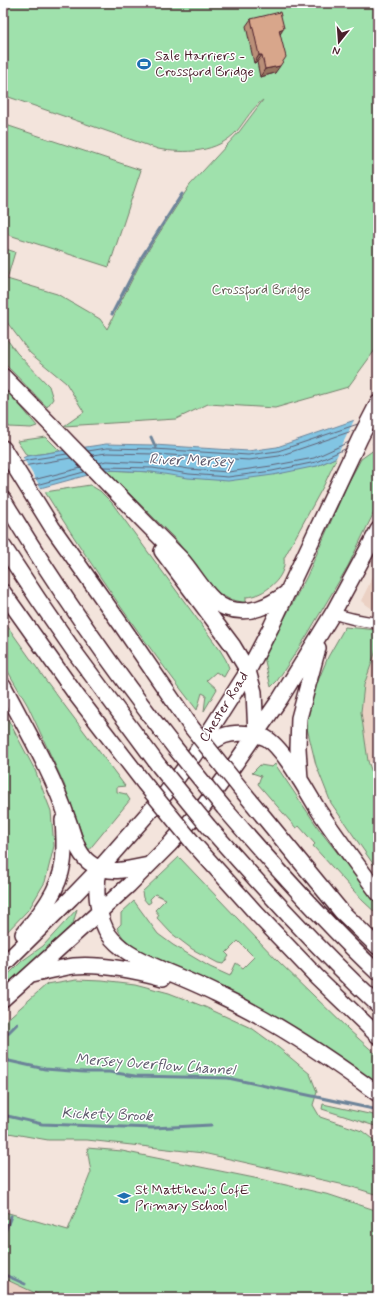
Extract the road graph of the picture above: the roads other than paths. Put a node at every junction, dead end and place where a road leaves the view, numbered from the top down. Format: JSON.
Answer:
{"nodes":[{"id":1,"x":3,"y":376,"type":"edge"},
{"id":2,"x":378,"y":403,"type":"edge"},
{"id":3,"x":3,"y":448,"type":"edge"},
{"id":4,"x":3,"y":499,"type":"edge"},
{"id":5,"x":131,"y":508,"type":"junction"},
{"id":6,"x":378,"y":530,"type":"edge"},
{"id":7,"x":3,"y":546,"type":"edge"},
{"id":8,"x":289,"y":590,"type":"junction"},
{"id":9,"x":3,"y":592,"type":"edge"},
{"id":10,"x":333,"y":613,"type":"junction"},
{"id":11,"x":378,"y":623,"type":"edge"},
{"id":12,"x":323,"y":630,"type":"junction"},
{"id":13,"x":248,"y":671,"type":"junction"},
{"id":14,"x":3,"y":685,"type":"edge"},
{"id":15,"x":256,"y":735,"type":"junction"},
{"id":16,"x":195,"y":754,"type":"junction"},
{"id":17,"x":300,"y":781,"type":"junction"},
{"id":18,"x":62,"y":803,"type":"junction"},
{"id":19,"x":149,"y":865,"type":"junction"},
{"id":20,"x":100,"y":868,"type":"junction"},
{"id":21,"x":378,"y":893,"type":"edge"},
{"id":22,"x":100,"y":912,"type":"junction"},
{"id":23,"x":378,"y":947,"type":"edge"},
{"id":24,"x":3,"y":958,"type":"edge"},
{"id":25,"x":3,"y":966,"type":"edge"},
{"id":26,"x":378,"y":973,"type":"edge"},
{"id":27,"x":30,"y":975,"type":"junction"},
{"id":28,"x":3,"y":999,"type":"edge"},
{"id":29,"x":378,"y":1005,"type":"edge"},
{"id":30,"x":266,"y":1020,"type":"junction"},
{"id":31,"x":378,"y":1036,"type":"edge"},
{"id":32,"x":378,"y":1094,"type":"edge"}],
"edges":[{"from":1,"to":5,"type":"highway"},
{"from":2,"to":8,"type":"highway","name":"Chester Road"},
{"from":3,"to":23,"type":"highway","bridge":true},
{"from":4,"to":26,"type":"highway","bridge":true},
{"from":5,"to":8,"type":"highway"},
{"from":5,"to":13,"type":"highway"},
{"from":6,"to":10,"type":"highway"},
{"from":7,"to":29,"type":"highway","bridge":true},
{"from":8,"to":13,"type":"highway","name":"Chester Road"},
{"from":9,"to":31,"type":"highway","bridge":true},
{"from":10,"to":11,"type":"street"},
{"from":10,"to":12,"type":"highway"},
{"from":12,"to":15,"type":"highway"},
{"from":12,"to":17,"type":"highway"},
{"from":13,"to":15,"type":"highway"},
{"from":13,"to":16,"type":"highway","name":"Chester Road"},
{"from":14,"to":18,"type":"highway"},
{"from":15,"to":16,"type":"highway"},
{"from":15,"to":17,"type":"highway"},
{"from":15,"to":19,"type":"highway"},
{"from":16,"to":20,"type":"highway","name":"Chester Road"},
{"from":17,"to":21,"type":"highway"},
{"from":18,"to":20,"type":"highway"},
{"from":18,"to":24,"type":"highway"},
{"from":19,"to":20,"type":"highway"},
{"from":19,"to":22,"type":"highway"},
{"from":20,"to":22,"type":"highway"},
{"from":20,"to":25,"type":"highway","name":"Chester Road"},
{"from":22,"to":27,"type":"highway"},
{"from":22,"to":30,"type":"highway"},
{"from":27,"to":28,"type":"highway"},
{"from":27,"to":30,"type":"highway"},
{"from":30,"to":32,"type":"highway"}]}
